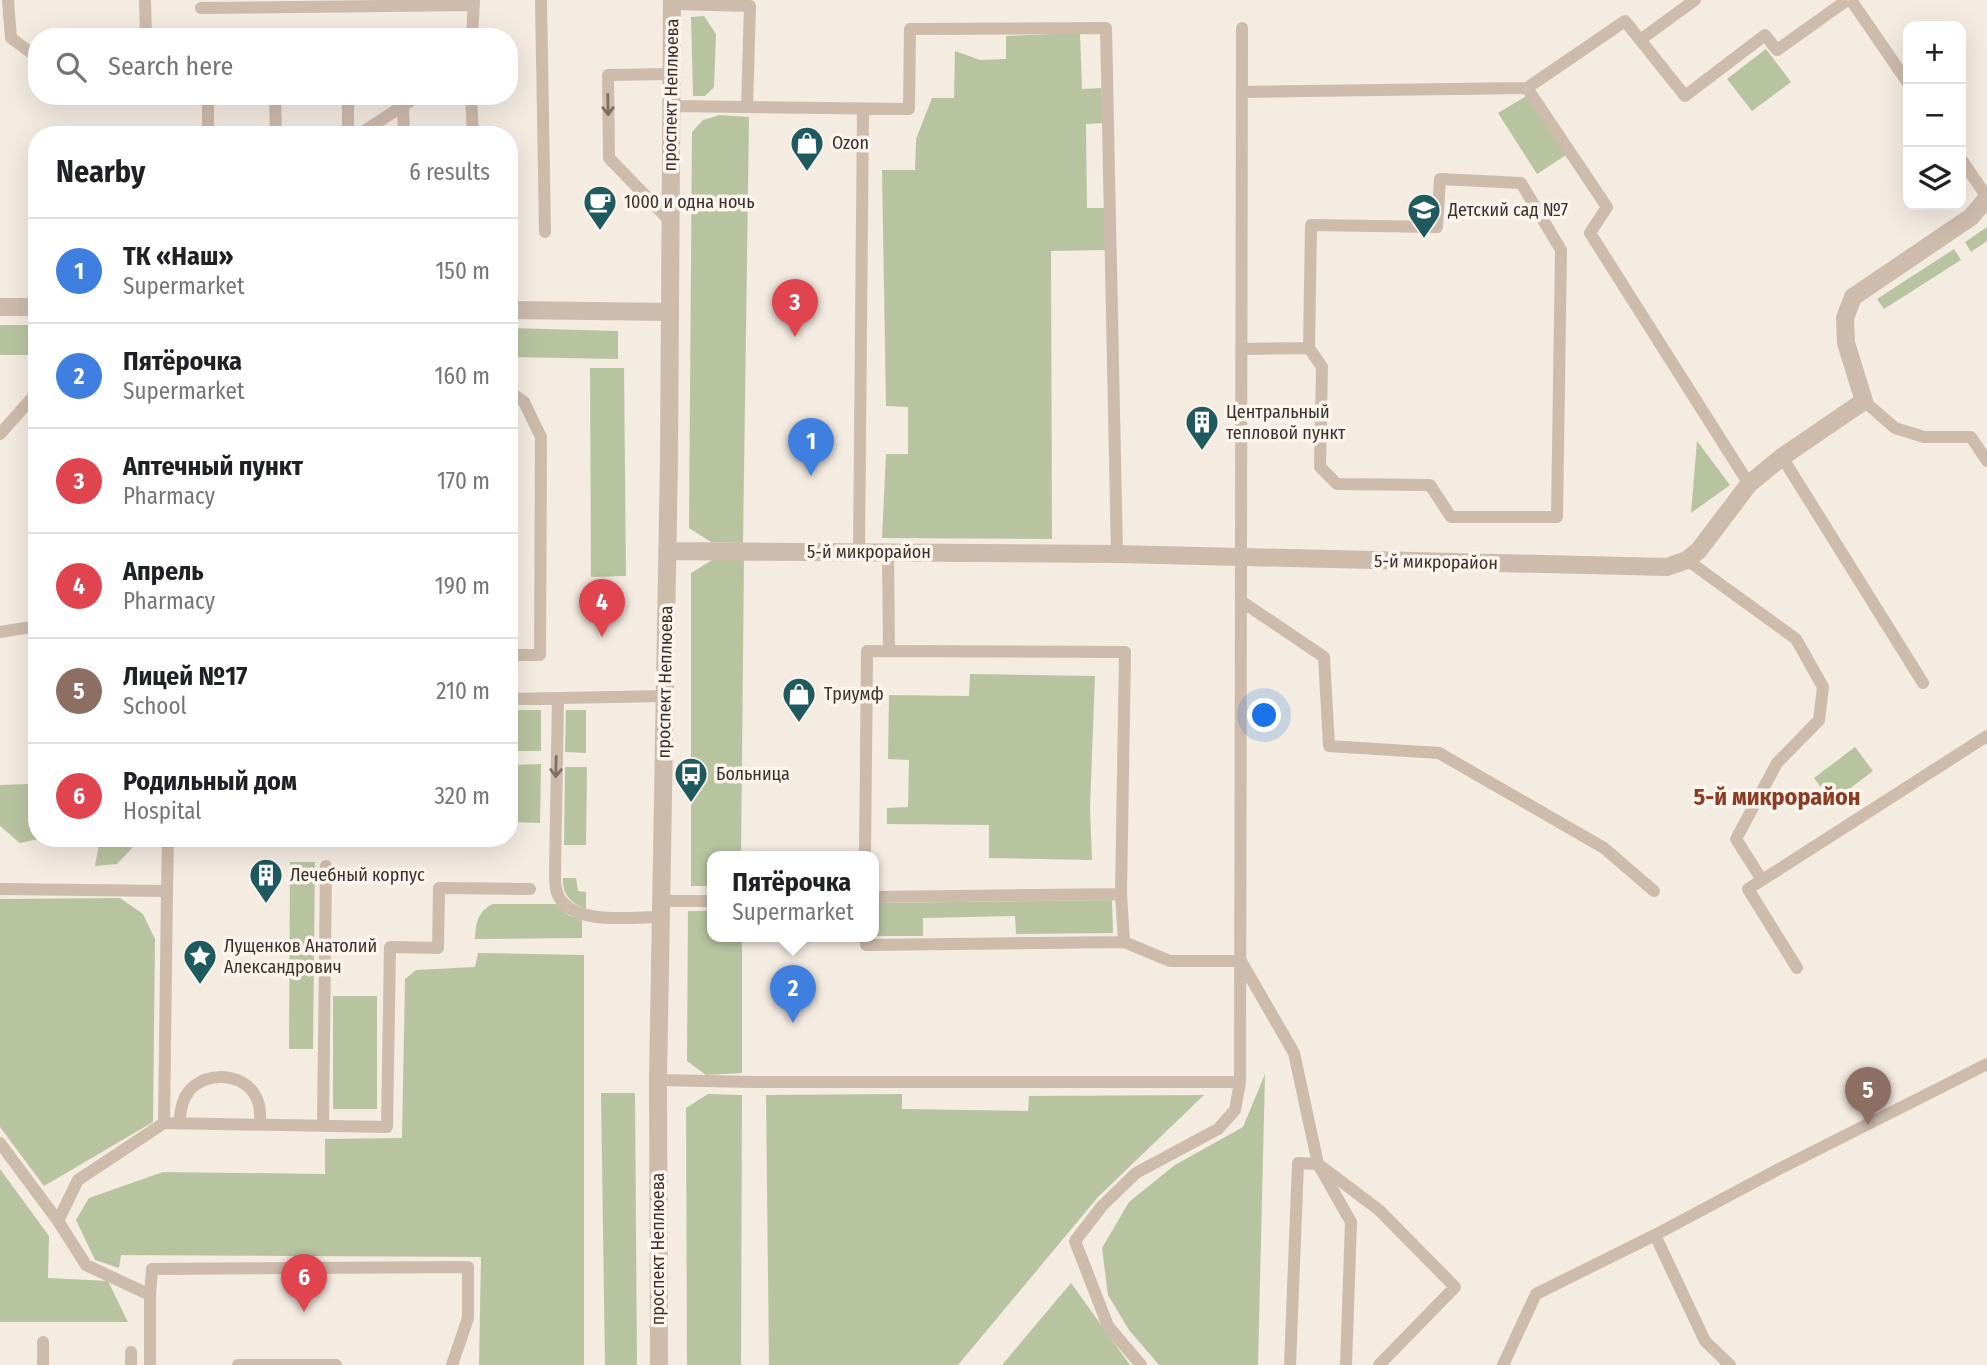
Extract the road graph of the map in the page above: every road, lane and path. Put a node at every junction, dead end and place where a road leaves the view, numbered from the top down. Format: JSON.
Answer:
{"nodes":[{"id":1,"x":8,"y":0,"type":"edge"},
{"id":2,"x":145,"y":0,"type":"edge"},
{"id":3,"x":541,"y":0,"type":"edge"},
{"id":4,"x":1695,"y":0,"type":"edge"},
{"id":5,"x":1849,"y":0,"type":"edge"},
{"id":6,"x":474,"y":2,"type":"edge"},
{"id":7,"x":672,"y":2,"type":"edge"},
{"id":8,"x":1831,"y":5,"type":"edge"},
{"id":9,"x":201,"y":8,"type":"dead end"},
{"id":10,"x":146,"y":28,"type":"edge"},
{"id":11,"x":473,"y":28,"type":"edge"},
{"id":12,"x":1242,"y":28,"type":"dead end"},
{"id":13,"x":1640,"y":40,"type":"junction"},
{"id":14,"x":28,"y":50,"type":"edge"},
{"id":15,"x":671,"y":74,"type":"junction"},
{"id":16,"x":1903,"y":76,"type":"edge"},
{"id":17,"x":1527,"y":88,"type":"junction"},
{"id":18,"x":1242,"y":92,"type":"junction"},
{"id":19,"x":208,"y":105,"type":"edge"},
{"id":20,"x":275,"y":105,"type":"edge"},
{"id":21,"x":348,"y":105,"type":"edge"},
{"id":22,"x":471,"y":105,"type":"edge"},
{"id":23,"x":403,"y":106,"type":"joint"},
{"id":24,"x":671,"y":106,"type":"junction"},
{"id":25,"x":747,"y":107,"type":"junction"},
{"id":26,"x":863,"y":109,"type":"junction"},
{"id":27,"x":208,"y":126,"type":"edge"},
{"id":28,"x":276,"y":126,"type":"edge"},
{"id":29,"x":348,"y":126,"type":"edge"},
{"id":30,"x":372,"y":126,"type":"edge"},
{"id":31,"x":404,"y":126,"type":"edge"},
{"id":32,"x":472,"y":126,"type":"edge"},
{"id":33,"x":1966,"y":166,"type":"edge"},
{"id":34,"x":1987,"y":197,"type":"edge"},
{"id":35,"x":670,"y":222,"type":"junction"},
{"id":36,"x":545,"y":232,"type":"dead end"},
{"id":37,"x":0,"y":307,"type":"edge"},
{"id":38,"x":28,"y":307,"type":"edge"},
{"id":39,"x":518,"y":310,"type":"edge"},
{"id":40,"x":670,"y":312,"type":"junction"},
{"id":41,"x":1308,"y":348,"type":"junction"},
{"id":42,"x":1242,"y":349,"type":"junction"},
{"id":43,"x":518,"y":398,"type":"edge"},
{"id":44,"x":1864,"y":401,"type":"junction"},
{"id":45,"x":28,"y":402,"type":"edge"},
{"id":46,"x":0,"y":434,"type":"edge"},
{"id":47,"x":1782,"y":457,"type":"junction"},
{"id":48,"x":1987,"y":461,"type":"edge"},
{"id":49,"x":1749,"y":484,"type":"junction"},
{"id":50,"x":667,"y":551,"type":"junction"},
{"id":51,"x":859,"y":552,"type":"junction"},
{"id":52,"x":888,"y":552,"type":"junction"},
{"id":53,"x":1117,"y":554,"type":"junction"},
{"id":54,"x":1242,"y":558,"type":"junction"},
{"id":55,"x":1687,"y":560,"type":"junction"},
{"id":56,"x":1241,"y":601,"type":"junction"},
{"id":57,"x":28,"y":627,"type":"edge"},
{"id":58,"x":0,"y":632,"type":"edge"},
{"id":59,"x":889,"y":651,"type":"junction"},
{"id":60,"x":518,"y":655,"type":"edge"},
{"id":61,"x":1923,"y":683,"type":"dead end"},
{"id":62,"x":664,"y":696,"type":"junction"},
{"id":63,"x":518,"y":699,"type":"edge"},
{"id":64,"x":558,"y":699,"type":"junction"},
{"id":65,"x":1987,"y":736,"type":"edge"},
{"id":66,"x":168,"y":847,"type":"edge"},
{"id":67,"x":865,"y":851,"type":"edge"},
{"id":68,"x":326,"y":866,"type":"dead end"},
{"id":69,"x":1762,"y":880,"type":"junction"},
{"id":70,"x":530,"y":889,"type":"dead end"},
{"id":71,"x":0,"y":890,"type":"edge"},
{"id":72,"x":167,"y":891,"type":"junction"},
{"id":73,"x":1654,"y":891,"type":"dead end"},
{"id":74,"x":1121,"y":894,"type":"junction"},
{"id":75,"x":879,"y":897,"type":"edge"},
{"id":76,"x":707,"y":902,"type":"edge"},
{"id":77,"x":660,"y":909,"type":"junction"},
{"id":78,"x":866,"y":942,"type":"edge"},
{"id":79,"x":1124,"y":942,"type":"junction"},
{"id":80,"x":1241,"y":961,"type":"junction"},
{"id":81,"x":1797,"y":968,"type":"dead end"},
{"id":82,"x":1987,"y":1064,"type":"edge"},
{"id":83,"x":658,"y":1080,"type":"junction"},
{"id":84,"x":1240,"y":1082,"type":"junction"},
{"id":85,"x":164,"y":1123,"type":"junction"},
{"id":86,"x":179,"y":1123,"type":"junction"},
{"id":87,"x":260,"y":1125,"type":"junction"},
{"id":88,"x":323,"y":1126,"type":"junction"},
{"id":89,"x":0,"y":1143,"type":"edge"},
{"id":90,"x":1318,"y":1164,"type":"junction"},
{"id":91,"x":58,"y":1221,"type":"junction"},
{"id":92,"x":1655,"y":1235,"type":"junction"},
{"id":93,"x":150,"y":1295,"type":"junction"},
{"id":94,"x":43,"y":1342,"type":"dead end"},
{"id":95,"x":43,"y":1365,"type":"edge"},
{"id":96,"x":150,"y":1365,"type":"edge"},
{"id":97,"x":238,"y":1365,"type":"edge"},
{"id":98,"x":336,"y":1365,"type":"edge"},
{"id":99,"x":452,"y":1365,"type":"edge"},
{"id":100,"x":659,"y":1365,"type":"edge"},
{"id":101,"x":1140,"y":1365,"type":"edge"},
{"id":102,"x":1290,"y":1365,"type":"edge"},
{"id":103,"x":1346,"y":1365,"type":"edge"},
{"id":104,"x":1379,"y":1365,"type":"edge"},
{"id":105,"x":1503,"y":1365,"type":"edge"},
{"id":106,"x":1730,"y":1365,"type":"edge"}],
"edges":[{"from":1,"to":14,"type":"lane"},
{"from":2,"to":10,"type":"lane"},
{"from":3,"to":36,"type":"lane"},
{"from":4,"to":13,"type":"lane"},
{"from":5,"to":8,"type":"lane"},
{"from":5,"to":16,"type":"lane"},
{"from":6,"to":9,"type":"lane"},
{"from":6,"to":11,"type":"lane"},
{"from":7,"to":15,"type":"street","name":"проспект Неплюева"},
{"from":7,"to":25,"type":"lane"},
{"from":8,"to":13,"type":"lane"},
{"from":12,"to":18,"type":"lane"},
{"from":13,"to":17,"type":"lane"},
{"from":15,"to":24,"type":"street","name":"проспект Неплюева"},
{"from":15,"to":35,"type":"lane","one_way":true},
{"from":17,"to":18,"type":"lane"},
{"from":17,"to":49,"type":"lane"},
{"from":18,"to":42,"type":"lane"},
{"from":19,"to":27,"type":"lane"},
{"from":20,"to":28,"type":"lane"},
{"from":21,"to":29,"type":"lane"},
{"from":22,"to":32,"type":"lane"},
{"from":23,"to":30,"type":"lane"},
{"from":23,"to":31,"type":"lane"},
{"from":24,"to":25,"type":"lane"},
{"from":24,"to":35,"type":"street","name":"проспект Неплюева"},
{"from":25,"to":26,"type":"lane"},
{"from":26,"to":51,"type":"lane"},
{"from":26,"to":53,"type":"lane"},
{"from":33,"to":34,"type":"lane"},
{"from":34,"to":44,"type":"street"},
{"from":35,"to":40,"type":"street","name":"проспект Неплюева"},
{"from":37,"to":38,"type":"street"},
{"from":39,"to":40,"type":"street"},
{"from":40,"to":50,"type":"street","name":"проспект Неплюева"},
{"from":41,"to":41,"type":"lane"},
{"from":41,"to":42,"type":"lane"},
{"from":42,"to":54,"type":"lane"},
{"from":43,"to":60,"type":"lane"},
{"from":44,"to":47,"type":"street"},
{"from":44,"to":48,"type":"lane"},
{"from":45,"to":46,"type":"lane"},
{"from":47,"to":49,"type":"street"},
{"from":47,"to":61,"type":"lane"},
{"from":49,"to":55,"type":"street"},
{"from":50,"to":51,"type":"street","name":"5-й микрорайон"},
{"from":50,"to":62,"type":"street","name":"проспект Неплюева"},
{"from":51,"to":52,"type":"street","name":"5-й микрорайон"},
{"from":52,"to":53,"type":"street","name":"5-й микрорайон"},
{"from":52,"to":59,"type":"lane"},
{"from":53,"to":54,"type":"street","name":"5-й микрорайон"},
{"from":54,"to":55,"type":"street","name":"5-й микрорайон"},
{"from":54,"to":56,"type":"lane"},
{"from":55,"to":69,"type":"lane"},
{"from":56,"to":73,"type":"lane"},
{"from":56,"to":80,"type":"lane"},
{"from":57,"to":58,"type":"lane"},
{"from":59,"to":67,"type":"lane"},
{"from":59,"to":74,"type":"lane"},
{"from":62,"to":64,"type":"lane"},
{"from":62,"to":77,"type":"street","name":"проспект Неплюева"},
{"from":63,"to":64,"type":"lane"},
{"from":64,"to":77,"type":"lane","one_way":true},
{"from":65,"to":69,"type":"lane"},
{"from":66,"to":72,"type":"lane"},
{"from":68,"to":88,"type":"lane"},
{"from":69,"to":81,"type":"lane"},
{"from":70,"to":88,"type":"lane"},
{"from":71,"to":72,"type":"lane"},
{"from":72,"to":85,"type":"lane"},
{"from":74,"to":75,"type":"lane"},
{"from":74,"to":79,"type":"lane"},
{"from":76,"to":77,"type":"lane"},
{"from":77,"to":83,"type":"street","name":"проспект Неплюева"},
{"from":78,"to":79,"type":"lane"},
{"from":79,"to":80,"type":"lane"},
{"from":80,"to":84,"type":"lane"},
{"from":80,"to":90,"type":"lane"},
{"from":82,"to":92,"type":"lane"},
{"from":83,"to":84,"type":"lane"},
{"from":83,"to":100,"type":"street","name":"проспект Неплюева"},
{"from":84,"to":101,"type":"lane"},
{"from":85,"to":86,"type":"lane"},
{"from":85,"to":91,"type":"lane"},
{"from":86,"to":87,"type":"lane"},
{"from":86,"to":87,"type":"lane"},
{"from":87,"to":88,"type":"lane"},
{"from":89,"to":91,"type":"lane"},
{"from":90,"to":102,"type":"lane"},
{"from":90,"to":103,"type":"lane"},
{"from":90,"to":104,"type":"lane"},
{"from":91,"to":93,"type":"lane"},
{"from":92,"to":105,"type":"lane"},
{"from":92,"to":106,"type":"lane"},
{"from":93,"to":96,"type":"lane"},
{"from":93,"to":99,"type":"lane"},
{"from":94,"to":95,"type":"lane"},
{"from":97,"to":98,"type":"lane"}]}
